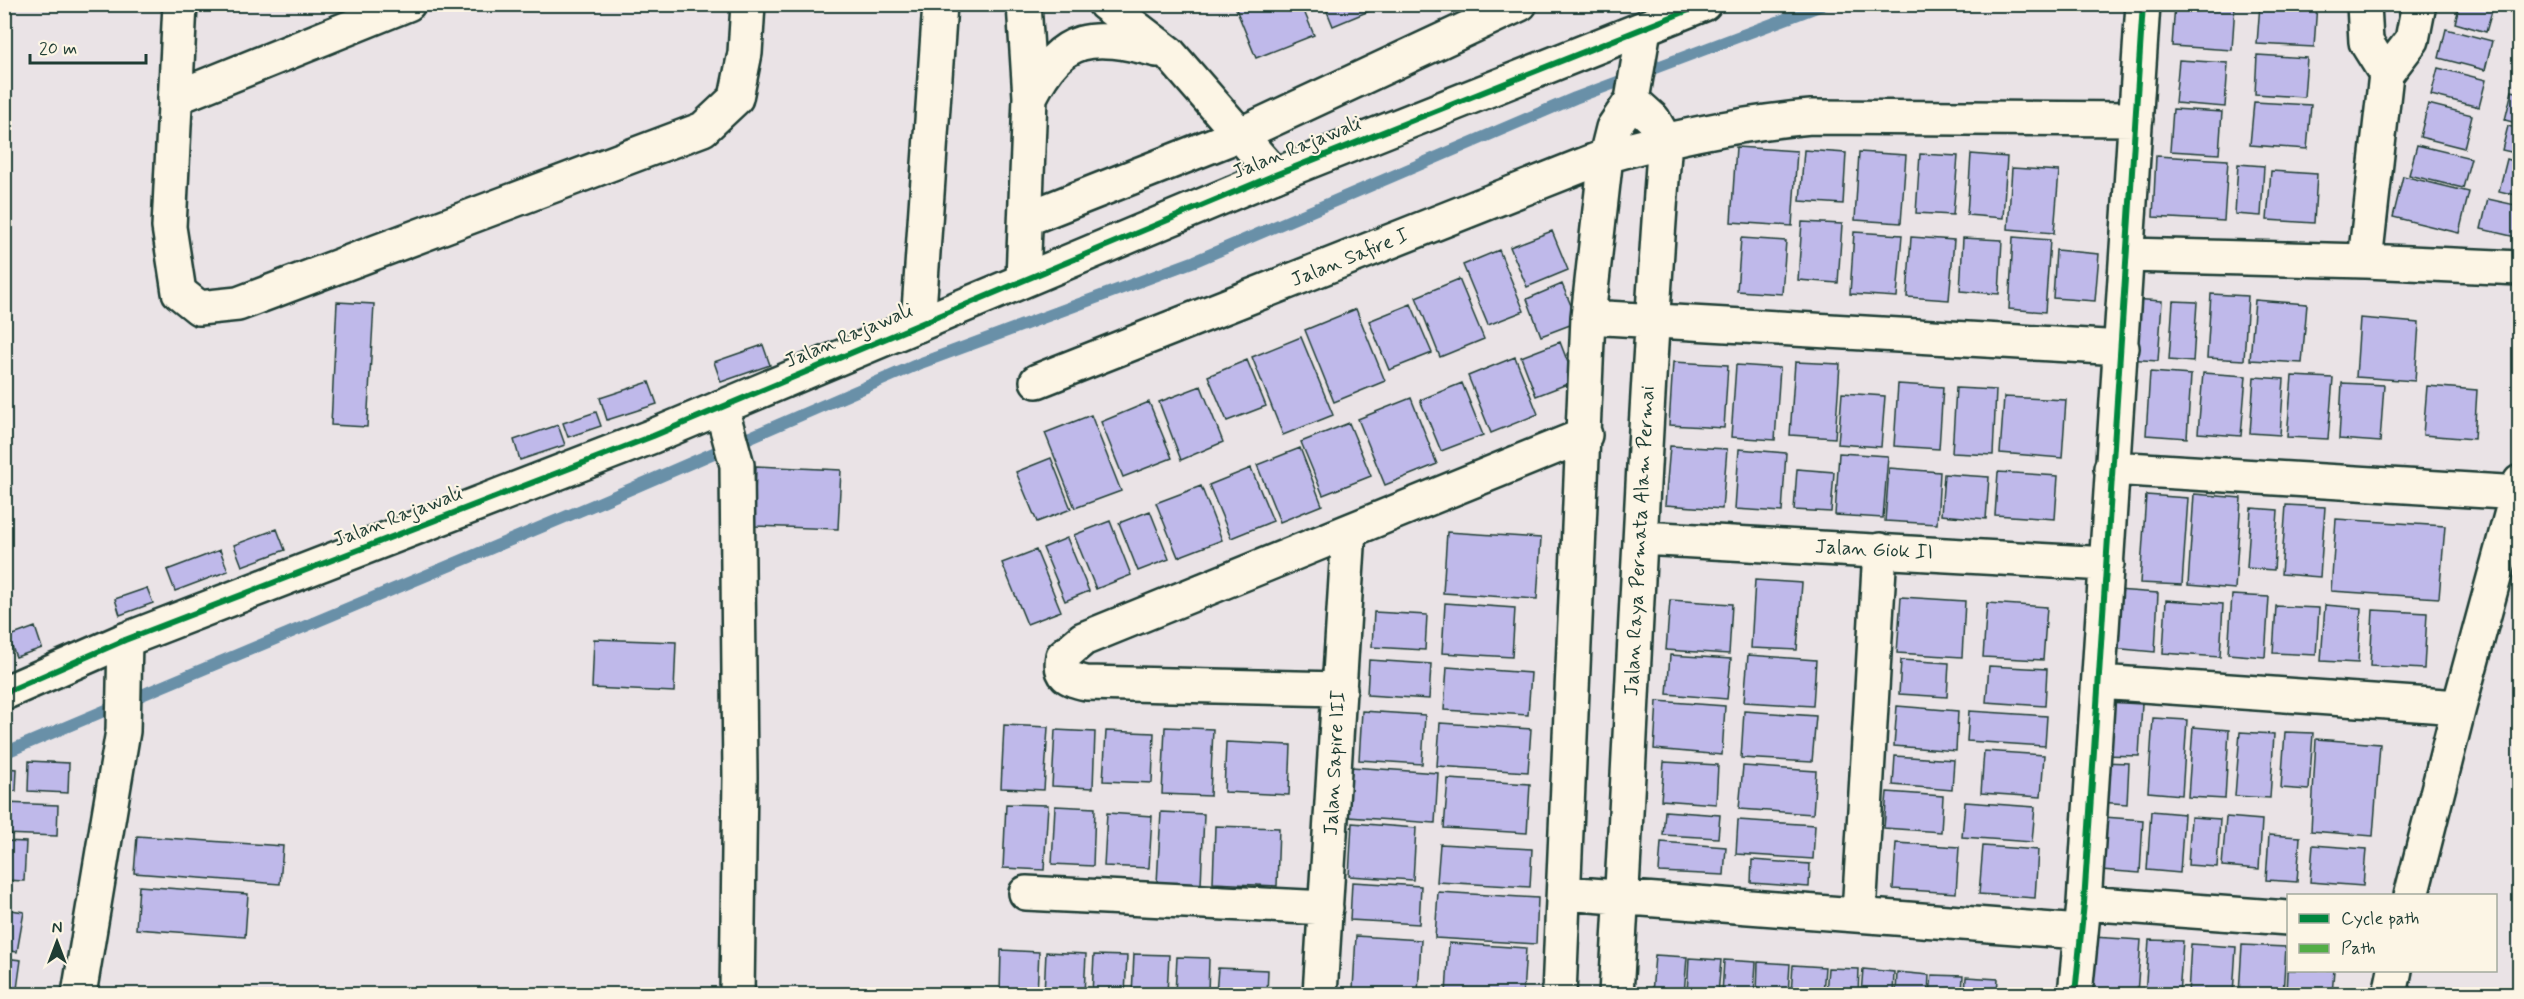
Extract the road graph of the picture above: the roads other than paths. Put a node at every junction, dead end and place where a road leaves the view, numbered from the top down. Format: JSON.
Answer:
{"nodes":[{"id":1,"x":180,"y":4,"type":"edge"},
{"id":2,"x":408,"y":4,"type":"edge"},
{"id":3,"x":940,"y":4,"type":"edge"},
{"id":4,"x":1024,"y":4,"type":"edge"},
{"id":5,"x":1105,"y":4,"type":"edge"},
{"id":6,"x":1520,"y":4,"type":"edge"},
{"id":7,"x":1704,"y":4,"type":"edge"},
{"id":8,"x":2143,"y":4,"type":"edge"},
{"id":9,"x":2364,"y":4,"type":"edge"},
{"id":10,"x":2419,"y":4,"type":"edge"},
{"id":11,"x":740,"y":8,"type":"edge"},
{"id":12,"x":1169,"y":53,"type":"junction"},
{"id":13,"x":1638,"y":66,"type":"junction"},
{"id":14,"x":2386,"y":74,"type":"junction"},
{"id":15,"x":1030,"y":97,"type":"junction"},
{"id":16,"x":175,"y":98,"type":"junction"},
{"id":17,"x":2136,"y":119,"type":"junction"},
{"id":18,"x":1241,"y":134,"type":"junction"},
{"id":19,"x":1665,"y":140,"type":"junction"},
{"id":20,"x":1606,"y":156,"type":"junction"},
{"id":21,"x":1275,"y":175,"type":"junction"},
{"id":22,"x":1026,"y":219,"type":"junction"},
{"id":23,"x":2127,"y":255,"type":"junction"},
{"id":24,"x":2365,"y":261,"type":"junction"},
{"id":25,"x":2520,"y":268,"type":"edge"},
{"id":26,"x":1023,"y":279,"type":"junction"},
{"id":27,"x":1588,"y":317,"type":"junction"},
{"id":28,"x":1651,"y":321,"type":"junction"},
{"id":29,"x":918,"y":325,"type":"junction"},
{"id":30,"x":2122,"y":348,"type":"junction"},
{"id":31,"x":1037,"y":381,"type":"dead end"},
{"id":32,"x":724,"y":417,"type":"junction"},
{"id":33,"x":1585,"y":435,"type":"junction"},
{"id":34,"x":2111,"y":468,"type":"junction"},
{"id":35,"x":2518,"y":489,"type":"edge"},
{"id":36,"x":1349,"y":531,"type":"junction"},
{"id":37,"x":1642,"y":538,"type":"junction"},
{"id":38,"x":1880,"y":550,"type":"junction"},
{"id":39,"x":2107,"y":564,"type":"junction"},
{"id":40,"x":125,"y":649,"type":"junction"},
{"id":41,"x":2099,"y":682,"type":"junction"},
{"id":42,"x":1340,"y":689,"type":"junction"},
{"id":43,"x":4,"y":693,"type":"edge"},
{"id":44,"x":2458,"y":708,"type":"junction"},
{"id":45,"x":1026,"y":892,"type":"dead end"},
{"id":46,"x":1564,"y":892,"type":"junction"},
{"id":47,"x":2412,"y":894,"type":"edge"},
{"id":48,"x":1622,"y":898,"type":"junction"},
{"id":49,"x":1326,"y":908,"type":"junction"},
{"id":50,"x":1859,"y":914,"type":"junction"},
{"id":51,"x":2082,"y":918,"type":"junction"},
{"id":52,"x":2287,"y":918,"type":"edge"},
{"id":53,"x":2395,"y":972,"type":"edge"},
{"id":54,"x":78,"y":994,"type":"edge"},
{"id":55,"x":737,"y":994,"type":"edge"},
{"id":56,"x":1320,"y":994,"type":"edge"},
{"id":57,"x":1559,"y":994,"type":"edge"},
{"id":58,"x":1616,"y":994,"type":"edge"},
{"id":59,"x":2075,"y":994,"type":"edge"},
{"id":60,"x":2390,"y":994,"type":"edge"}],
"edges":[{"from":1,"to":16,"type":"street"},
{"from":2,"to":16,"type":"street"},
{"from":3,"to":29,"type":"street"},
{"from":4,"to":15,"type":"street"},
{"from":5,"to":12,"type":"street"},
{"from":6,"to":18,"type":"street"},
{"from":7,"to":13,"type":"street","name":"Jalan Rajawali"},
{"from":8,"to":17,"type":"street"},
{"from":9,"to":14,"type":"street"},
{"from":10,"to":14,"type":"street"},
{"from":11,"to":16,"type":"street"},
{"from":12,"to":15,"type":"street"},
{"from":12,"to":18,"type":"street"},
{"from":13,"to":19,"type":"street"},
{"from":13,"to":20,"type":"street"},
{"from":13,"to":21,"type":"street","name":"Jalan Rajawali"},
{"from":14,"to":24,"type":"street"},
{"from":15,"to":22,"type":"street"},
{"from":17,"to":19,"type":"street","name":"Jalan Safire I"},
{"from":17,"to":23,"type":"street"},
{"from":18,"to":21,"type":"street"},
{"from":18,"to":22,"type":"street"},
{"from":19,"to":20,"type":"street","name":"Jalan Safire I"},
{"from":19,"to":28,"type":"street","name":"Jalan Raya Permata Alam Permai"},
{"from":20,"to":27,"type":"street"},
{"from":20,"to":31,"type":"street","name":"Jalan Safire I"},
{"from":21,"to":26,"type":"street","name":"Jalan Rajawali"},
{"from":22,"to":26,"type":"street"},
{"from":23,"to":24,"type":"street"},
{"from":23,"to":30,"type":"street"},
{"from":24,"to":25,"type":"street"},
{"from":26,"to":29,"type":"street","name":"Jalan Rajawali"},
{"from":27,"to":28,"type":"street"},
{"from":27,"to":33,"type":"street"},
{"from":28,"to":30,"type":"street"},
{"from":28,"to":37,"type":"street","name":"Jalan Raya Permata Alam Permai"},
{"from":29,"to":32,"type":"street","name":"Jalan Rajawali"},
{"from":30,"to":34,"type":"street"},
{"from":32,"to":40,"type":"street","name":"Jalan Rajawali"},
{"from":32,"to":55,"type":"street"},
{"from":33,"to":36,"type":"street"},
{"from":33,"to":46,"type":"street"},
{"from":34,"to":35,"type":"street"},
{"from":34,"to":39,"type":"street"},
{"from":35,"to":44,"type":"street"},
{"from":36,"to":42,"type":"street","name":"Jalan Sapire III"},
{"from":36,"to":42,"type":"street"},
{"from":37,"to":38,"type":"street","name":"Jalan Giok II"},
{"from":37,"to":48,"type":"street","name":"Jalan Raya Permata Alam Permai"},
{"from":38,"to":39,"type":"street","name":"Jalan Giok II"},
{"from":38,"to":50,"type":"street"},
{"from":39,"to":41,"type":"street"},
{"from":40,"to":43,"type":"street","name":"Jalan Rajawali"},
{"from":40,"to":54,"type":"street"},
{"from":41,"to":44,"type":"street"},
{"from":41,"to":51,"type":"street"},
{"from":42,"to":49,"type":"street","name":"Jalan Sapire III"},
{"from":44,"to":47,"type":"street"},
{"from":45,"to":49,"type":"street"},
{"from":46,"to":48,"type":"street"},
{"from":46,"to":57,"type":"street"},
{"from":48,"to":50,"type":"street"},
{"from":48,"to":58,"type":"street","name":"Jalan Raya Permata Alam Permai"},
{"from":49,"to":56,"type":"street","name":"Jalan Sapire III"},
{"from":50,"to":51,"type":"street"},
{"from":51,"to":52,"type":"street"},
{"from":51,"to":59,"type":"street"},
{"from":53,"to":60,"type":"street"}]}
